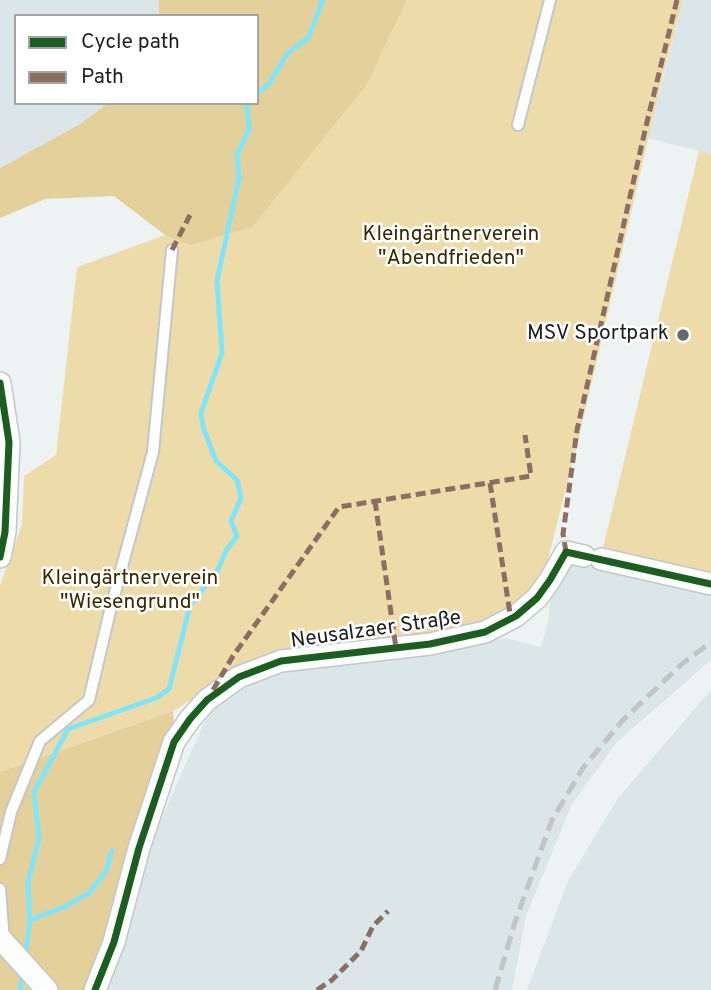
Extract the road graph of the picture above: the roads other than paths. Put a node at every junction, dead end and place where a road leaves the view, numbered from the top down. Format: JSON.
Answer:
{"nodes":[{"id":1,"x":550,"y":0,"type":"edge"},
{"id":2,"x":517,"y":125,"type":"dead end"},
{"id":3,"x":172,"y":250,"type":"dead end"},
{"id":4,"x":0,"y":383,"type":"edge"},
{"id":5,"x":3,"y":532,"type":"edge"},
{"id":6,"x":0,"y":557,"type":"edge"},
{"id":7,"x":711,"y":584,"type":"edge"},
{"id":8,"x":0,"y":859,"type":"edge"},
{"id":9,"x":0,"y":889,"type":"edge"},
{"id":10,"x":12,"y":952,"type":"edge"},
{"id":11,"x":47,"y":990,"type":"edge"},
{"id":12,"x":95,"y":990,"type":"edge"}],
"edges":[{"from":1,"to":2,"type":"lane"},
{"from":3,"to":8,"type":"lane"},
{"from":4,"to":5,"type":"street"},
{"from":5,"to":6,"type":"street"},
{"from":7,"to":12,"type":"street","name":"Neusalzaer Straße"},
{"from":9,"to":10,"type":"lane"},
{"from":10,"to":11,"type":"street"}]}
